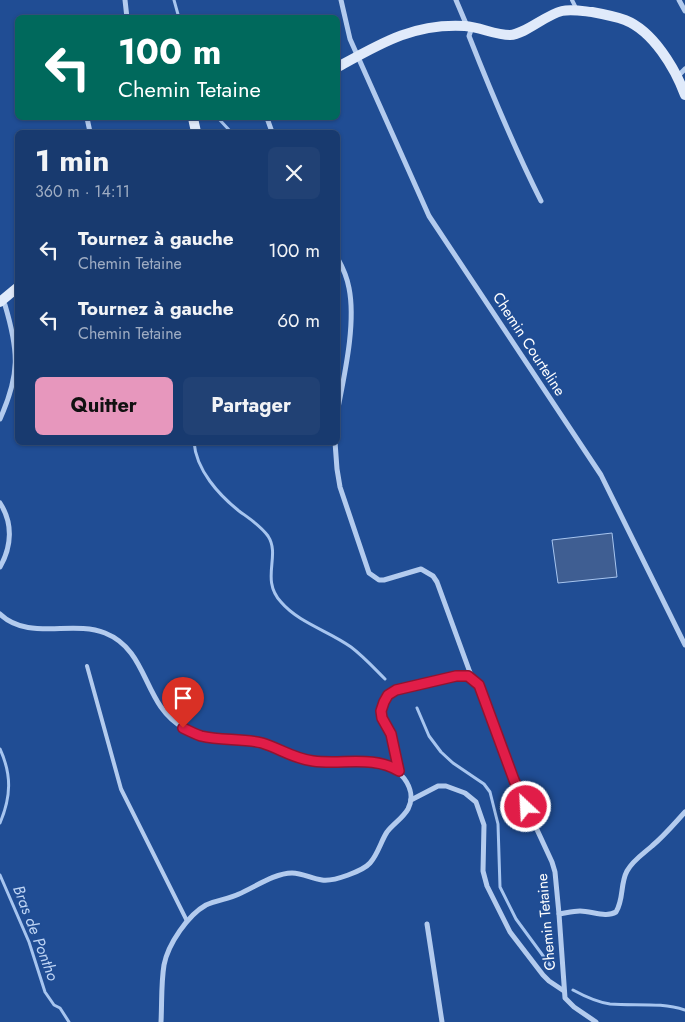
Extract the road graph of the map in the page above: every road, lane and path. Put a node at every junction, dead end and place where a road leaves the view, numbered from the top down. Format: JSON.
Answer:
{"nodes":[{"id":1,"x":125,"y":0,"type":"edge"},
{"id":2,"x":341,"y":0,"type":"edge"},
{"id":3,"x":456,"y":0,"type":"edge"},
{"id":4,"x":572,"y":0,"type":"edge"},
{"id":5,"x":678,"y":0,"type":"edge"},
{"id":6,"x":576,"y":10,"type":"junction"},
{"id":7,"x":685,"y":11,"type":"edge"},
{"id":8,"x":127,"y":15,"type":"edge"},
{"id":9,"x":470,"y":27,"type":"junction"},
{"id":10,"x":358,"y":56,"type":"junction"},
{"id":11,"x":340,"y":66,"type":"edge"},
{"id":12,"x":682,"y":72,"type":"edge"},
{"id":13,"x":685,"y":95,"type":"edge"},
{"id":14,"x":541,"y":201,"type":"dead end"},
{"id":15,"x":340,"y":263,"type":"edge"},
{"id":16,"x":15,"y":290,"type":"edge"},
{"id":17,"x":1,"y":302,"type":"edge"},
{"id":18,"x":15,"y":346,"type":"edge"},
{"id":19,"x":15,"y":375,"type":"edge"},
{"id":20,"x":340,"y":399,"type":"edge"},
{"id":21,"x":0,"y":419,"type":"edge"},
{"id":22,"x":334,"y":445,"type":"edge"},
{"id":23,"x":0,"y":503,"type":"edge"},
{"id":24,"x":0,"y":567,"type":"edge"},
{"id":25,"x":0,"y":614,"type":"edge"},
{"id":26,"x":685,"y":645,"type":"edge"},
{"id":27,"x":87,"y":666,"type":"dead end"},
{"id":28,"x":472,"y":678,"type":"junction"},
{"id":29,"x":399,"y":771,"type":"junction"},
{"id":30,"x":411,"y":800,"type":"junction"},
{"id":31,"x":685,"y":812,"type":"edge"},
{"id":32,"x":559,"y":914,"type":"junction"},
{"id":33,"x":187,"y":921,"type":"junction"},
{"id":34,"x":427,"y":924,"type":"dead end"},
{"id":35,"x":564,"y":991,"type":"junction"},
{"id":36,"x":161,"y":1022,"type":"edge"},
{"id":37,"x":442,"y":1022,"type":"edge"},
{"id":38,"x":596,"y":1022,"type":"edge"}],
"edges":[{"from":1,"to":8,"type":"street"},
{"from":2,"to":10,"type":"street","name":"Chemin Courteline"},
{"from":3,"to":9,"type":"street"},
{"from":4,"to":6,"type":"lane"},
{"from":5,"to":7,"type":"street"},
{"from":6,"to":9,"type":"main road"},
{"from":6,"to":12,"type":"main road"},
{"from":9,"to":10,"type":"main road"},
{"from":9,"to":14,"type":"street"},
{"from":10,"to":11,"type":"main road"},
{"from":10,"to":26,"type":"street","name":"Chemin Courteline"},
{"from":12,"to":13,"type":"main road"},
{"from":15,"to":20,"type":"street"},
{"from":16,"to":17,"type":"main road"},
{"from":17,"to":18,"type":"street"},
{"from":19,"to":21,"type":"street"},
{"from":22,"to":28,"type":"street","name":"Chemin Tetaine"},
{"from":23,"to":24,"type":"street"},
{"from":25,"to":29,"type":"street"},
{"from":27,"to":33,"type":"lane"},
{"from":28,"to":29,"type":"street"},
{"from":28,"to":32,"type":"street","name":"Chemin Tetaine"},
{"from":29,"to":30,"type":"street"},
{"from":30,"to":33,"type":"street"},
{"from":30,"to":35,"type":"street","name":"Chemin Tetaine"},
{"from":31,"to":32,"type":"street"},
{"from":32,"to":35,"type":"street","name":"Chemin Tetaine"},
{"from":33,"to":36,"type":"street"},
{"from":34,"to":37,"type":"street"},
{"from":35,"to":38,"type":"street","name":"Chemin Tetaine"}]}
